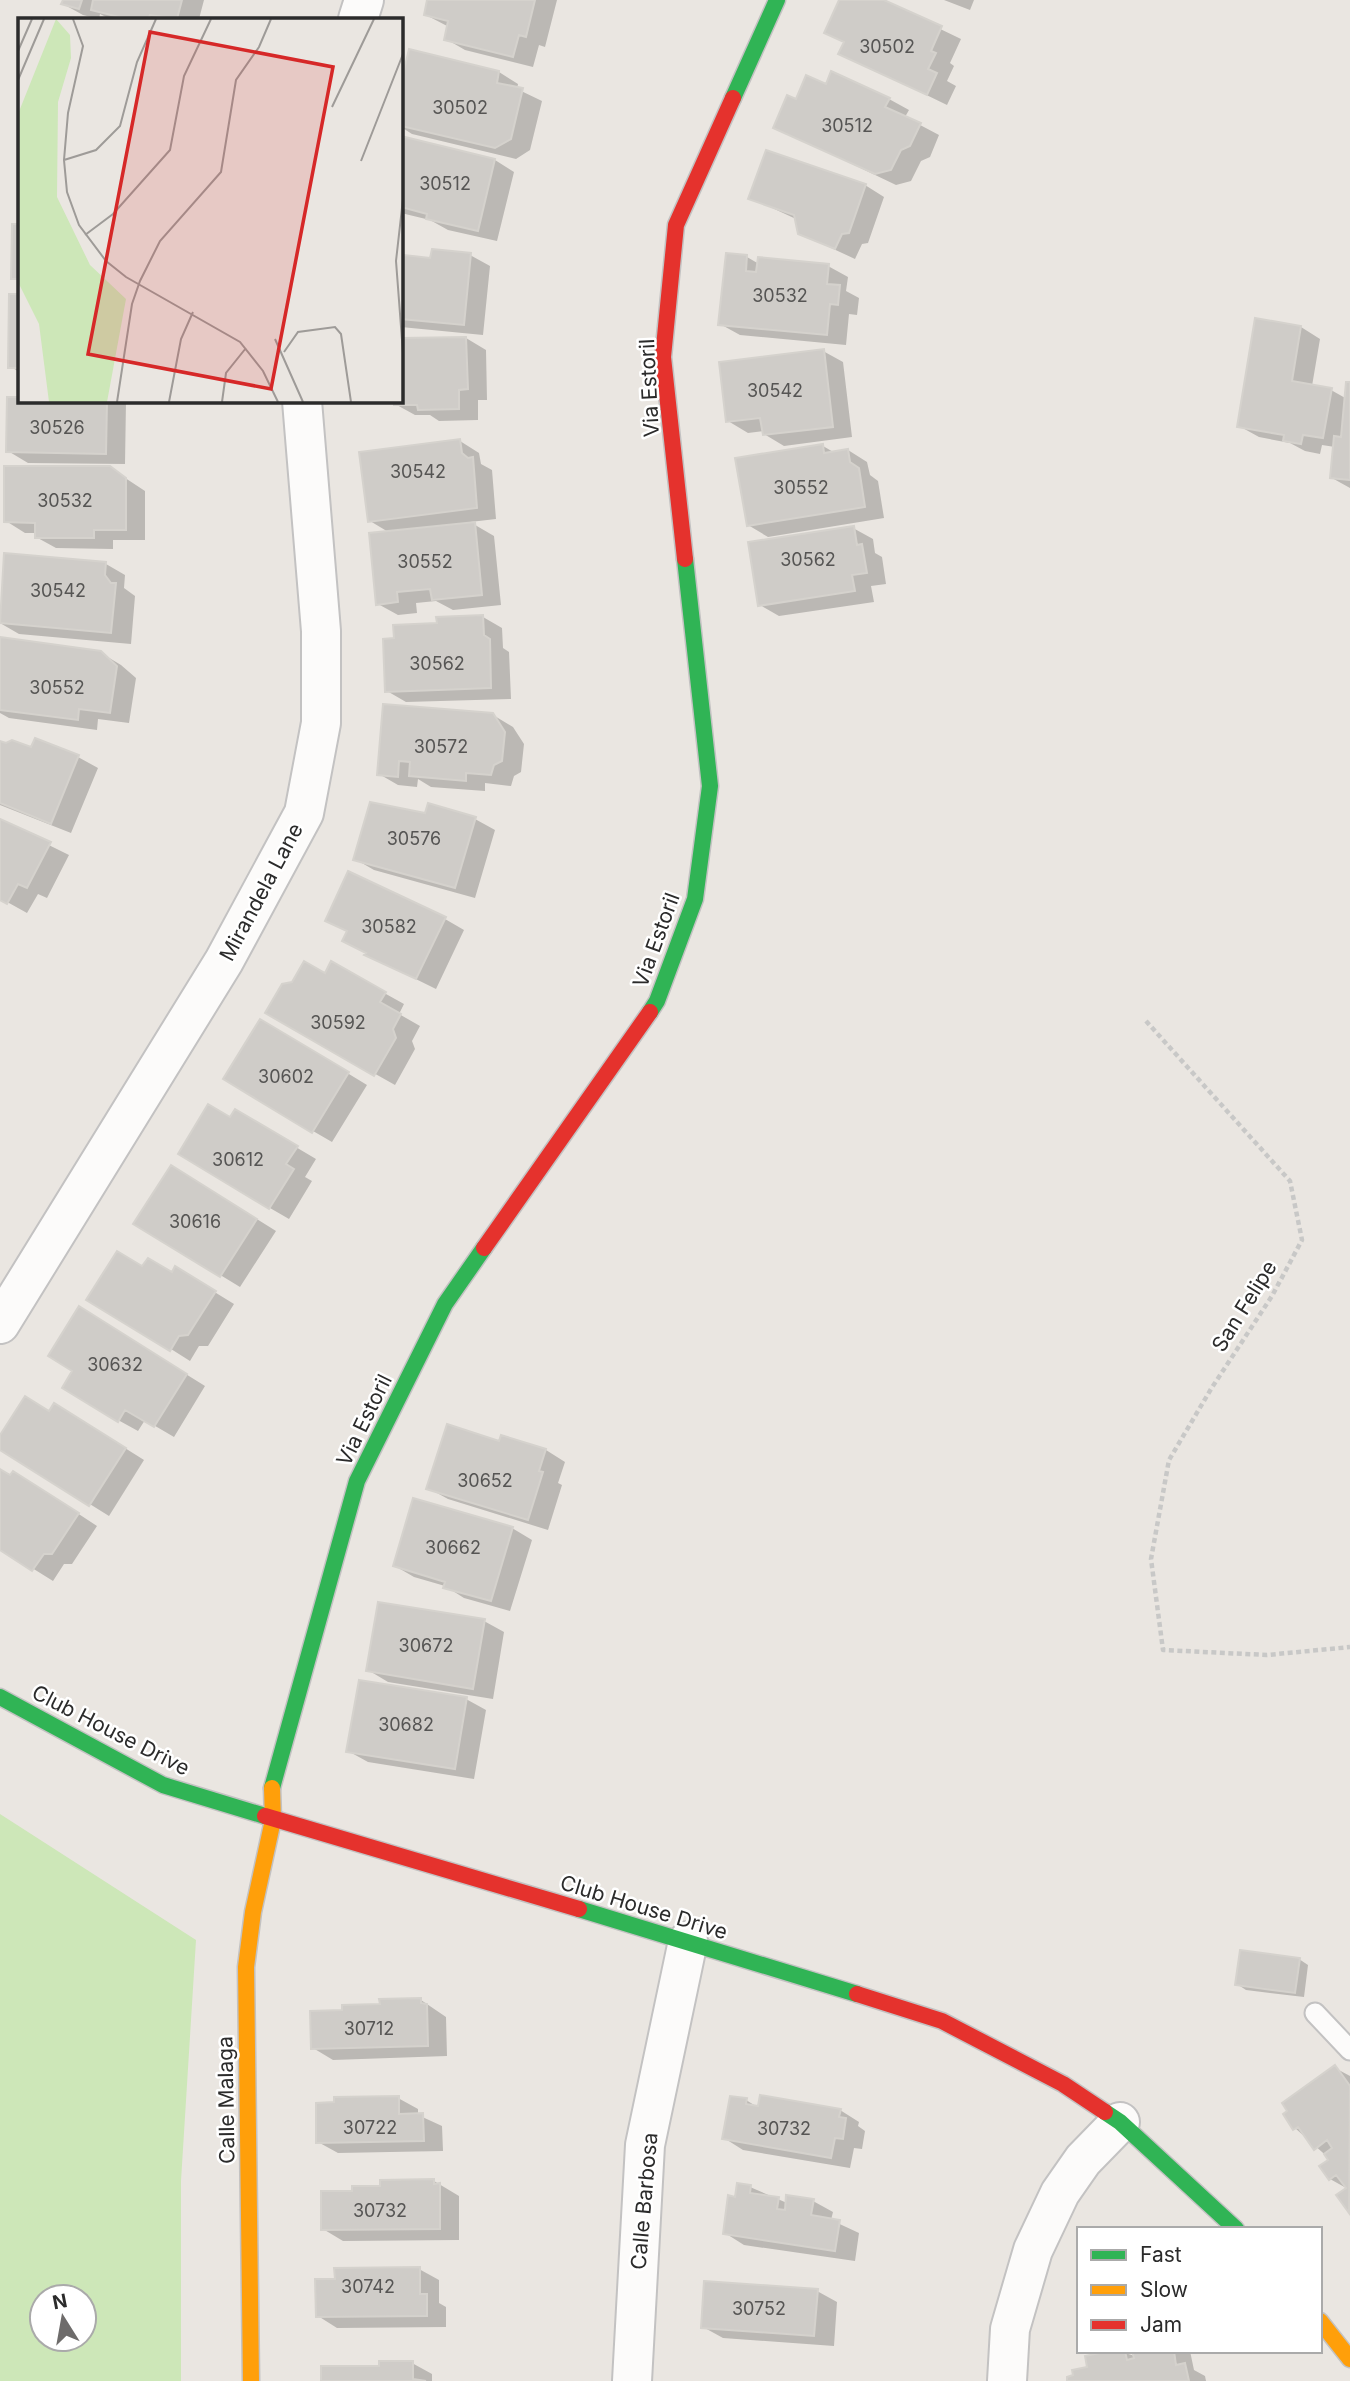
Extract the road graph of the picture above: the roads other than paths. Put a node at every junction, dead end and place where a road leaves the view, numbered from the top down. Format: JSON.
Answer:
{"nodes":[{"id":1,"x":364,"y":0,"type":"edge"},
{"id":2,"x":777,"y":0,"type":"edge"},
{"id":3,"x":358,"y":18,"type":"edge"},
{"id":4,"x":302,"y":402,"type":"edge"},
{"id":5,"x":0,"y":1324,"type":"edge"},
{"id":6,"x":0,"y":1697,"type":"edge"},
{"id":7,"x":273,"y":1820,"type":"junction"},
{"id":8,"x":688,"y":1941,"type":"junction"},
{"id":9,"x":1315,"y":2013,"type":"dead end"},
{"id":10,"x":1350,"y":2050,"type":"edge"},
{"id":11,"x":1120,"y":2122,"type":"junction"},
{"id":12,"x":1234,"y":2227,"type":"edge"},
{"id":13,"x":1322,"y":2324,"type":"edge"},
{"id":14,"x":1350,"y":2359,"type":"edge"},
{"id":15,"x":251,"y":2381,"type":"edge"},
{"id":16,"x":632,"y":2381,"type":"edge"},
{"id":17,"x":1007,"y":2381,"type":"edge"}],
"edges":[{"from":1,"to":3,"type":"street"},
{"from":2,"to":7,"type":"street","name":"Via Estoril"},
{"from":4,"to":5,"type":"street","name":"Mirandela Lane"},
{"from":6,"to":7,"type":"street","name":"Club House Drive"},
{"from":7,"to":8,"type":"street","name":"Club House Drive"},
{"from":7,"to":15,"type":"street","name":"Calle Malaga"},
{"from":8,"to":11,"type":"street","name":"Club House Drive"},
{"from":8,"to":16,"type":"street","name":"Calle Barbosa"},
{"from":9,"to":10,"type":"lane"},
{"from":11,"to":12,"type":"street","name":"Club House Drive"},
{"from":11,"to":17,"type":"street"},
{"from":13,"to":14,"type":"street"}]}
